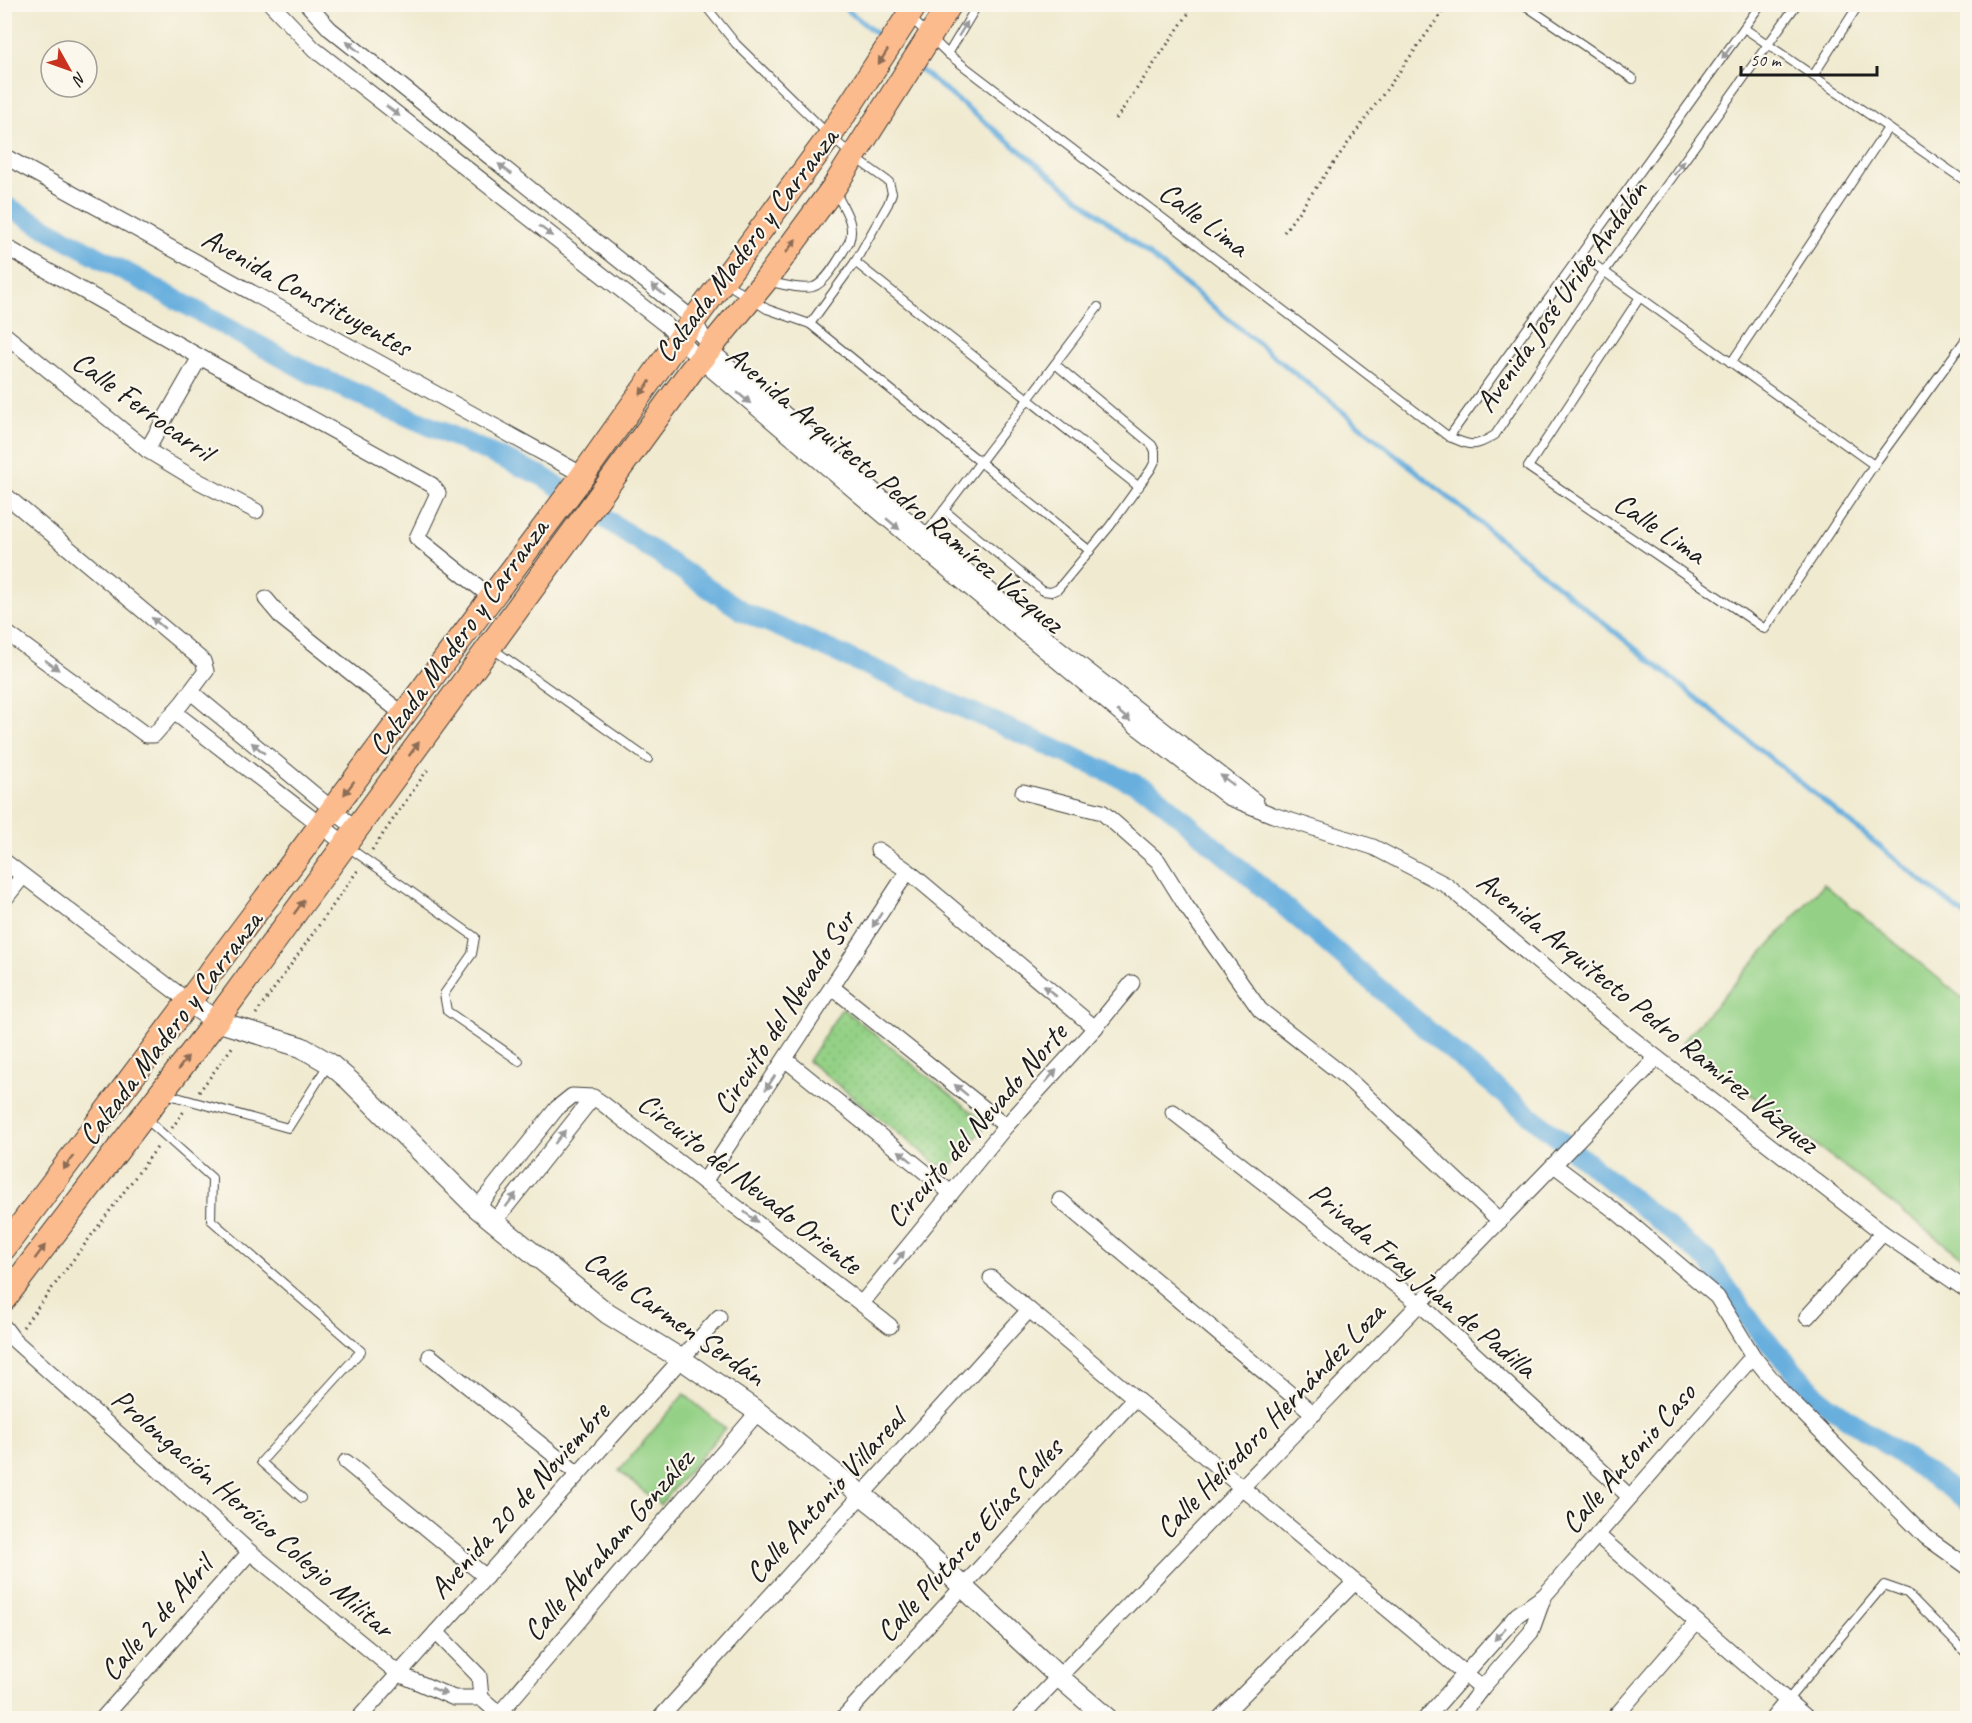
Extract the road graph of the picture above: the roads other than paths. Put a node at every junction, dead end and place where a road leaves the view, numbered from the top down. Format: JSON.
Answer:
{"nodes":[{"id":1,"x":271,"y":4,"type":"edge"},
{"id":2,"x":307,"y":4,"type":"edge"},
{"id":3,"x":704,"y":4,"type":"edge"},
{"id":4,"x":950,"y":4,"type":"edge"},
{"id":5,"x":978,"y":4,"type":"edge"},
{"id":6,"x":1523,"y":4,"type":"edge"},
{"id":7,"x":1761,"y":4,"type":"edge"},
{"id":8,"x":1797,"y":4,"type":"edge"},
{"id":9,"x":1859,"y":4,"type":"edge"},
{"id":10,"x":908,"y":13,"type":"edge"},
{"id":11,"x":1744,"y":28,"type":"junction"},
{"id":12,"x":927,"y":42,"type":"junction"},
{"id":13,"x":1768,"y":45,"type":"junction"},
{"id":14,"x":948,"y":54,"type":"junction"},
{"id":15,"x":1814,"y":76,"type":"junction"},
{"id":16,"x":1633,"y":79,"type":"dead end"},
{"id":17,"x":1888,"y":128,"type":"junction"},
{"id":18,"x":830,"y":136,"type":"junction"},
{"id":19,"x":484,"y":152,"type":"junction"},
{"id":20,"x":4,"y":156,"type":"edge"},
{"id":21,"x":854,"y":157,"type":"junction"},
{"id":22,"x":468,"y":171,"type":"junction"},
{"id":23,"x":1968,"y":183,"type":"edge"},
{"id":24,"x":834,"y":187,"type":"junction"},
{"id":25,"x":4,"y":246,"type":"edge"},
{"id":26,"x":1581,"y":255,"type":"junction"},
{"id":27,"x":855,"y":262,"type":"junction"},
{"id":28,"x":1605,"y":272,"type":"junction"},
{"id":29,"x":723,"y":281,"type":"junction"},
{"id":30,"x":758,"y":290,"type":"junction"},
{"id":31,"x":1640,"y":297,"type":"junction"},
{"id":32,"x":1098,"y":307,"type":"dead end"},
{"id":33,"x":694,"y":320,"type":"junction"},
{"id":34,"x":810,"y":324,"type":"junction"},
{"id":35,"x":4,"y":334,"type":"edge"},
{"id":36,"x":1968,"y":336,"type":"edge"},
{"id":37,"x":680,"y":339,"type":"junction"},
{"id":38,"x":704,"y":355,"type":"junction"},
{"id":39,"x":200,"y":357,"type":"junction"},
{"id":40,"x":1731,"y":363,"type":"junction"},
{"id":41,"x":1055,"y":364,"type":"junction"},
{"id":42,"x":1028,"y":399,"type":"junction"},
{"id":43,"x":1449,"y":437,"type":"junction"},
{"id":44,"x":147,"y":450,"type":"junction"},
{"id":45,"x":980,"y":462,"type":"junction"},
{"id":46,"x":1874,"y":465,"type":"junction"},
{"id":47,"x":580,"y":478,"type":"junction"},
{"id":48,"x":1139,"y":487,"type":"junction"},
{"id":49,"x":4,"y":494,"type":"edge"},
{"id":50,"x":944,"y":510,"type":"junction"},
{"id":51,"x":256,"y":511,"type":"dead end"},
{"id":52,"x":925,"y":535,"type":"junction"},
{"id":53,"x":529,"y":547,"type":"junction"},
{"id":54,"x":1090,"y":551,"type":"junction"},
{"id":55,"x":551,"y":562,"type":"junction"},
{"id":56,"x":491,"y":597,"type":"junction"},
{"id":57,"x":266,"y":599,"type":"dead end"},
{"id":58,"x":4,"y":631,"type":"edge"},
{"id":59,"x":490,"y":646,"type":"junction"},
{"id":60,"x":431,"y":678,"type":"junction"},
{"id":61,"x":191,"y":692,"type":"junction"},
{"id":62,"x":453,"y":696,"type":"junction"},
{"id":63,"x":174,"y":712,"type":"junction"},
{"id":64,"x":404,"y":715,"type":"junction"},
{"id":65,"x":648,"y":759,"type":"dead end"},
{"id":66,"x":1023,"y":792,"type":"dead end"},
{"id":67,"x":1273,"y":815,"type":"junction"},
{"id":68,"x":327,"y":818,"type":"junction"},
{"id":69,"x":350,"y":837,"type":"junction"},
{"id":70,"x":878,"y":850,"type":"dead end"},
{"id":71,"x":4,"y":861,"type":"edge"},
{"id":72,"x":908,"y":871,"type":"junction"},
{"id":73,"x":23,"y":876,"type":"junction"},
{"id":74,"x":4,"y":900,"type":"edge"},
{"id":75,"x":1132,"y":983,"type":"dead end"},
{"id":76,"x":833,"y":988,"type":"junction"},
{"id":77,"x":189,"y":1002,"type":"junction"},
{"id":78,"x":216,"y":1021,"type":"junction"},
{"id":79,"x":1095,"y":1028,"type":"junction"},
{"id":80,"x":1657,"y":1058,"type":"junction"},
{"id":81,"x":786,"y":1060,"type":"junction"},
{"id":82,"x":519,"y":1061,"type":"dead end"},
{"id":83,"x":329,"y":1064,"type":"junction"},
{"id":84,"x":161,"y":1093,"type":"junction"},
{"id":85,"x":592,"y":1097,"type":"junction"},
{"id":86,"x":1173,"y":1112,"type":"dead end"},
{"id":87,"x":143,"y":1116,"type":"junction"},
{"id":88,"x":1006,"y":1126,"type":"junction"},
{"id":89,"x":1557,"y":1162,"type":"junction"},
{"id":90,"x":704,"y":1182,"type":"junction"},
{"id":91,"x":951,"y":1193,"type":"junction"},
{"id":92,"x":1060,"y":1200,"type":"dead end"},
{"id":93,"x":477,"y":1208,"type":"junction"},
{"id":94,"x":1500,"y":1221,"type":"junction"},
{"id":95,"x":494,"y":1222,"type":"junction"},
{"id":96,"x":1883,"y":1233,"type":"junction"},
{"id":97,"x":4,"y":1248,"type":"edge"},
{"id":98,"x":991,"y":1278,"type":"dead end"},
{"id":99,"x":1968,"y":1291,"type":"edge"},
{"id":100,"x":4,"y":1299,"type":"edge"},
{"id":101,"x":862,"y":1303,"type":"junction"},
{"id":102,"x":1420,"y":1304,"type":"junction"},
{"id":103,"x":1029,"y":1310,"type":"junction"},
{"id":104,"x":718,"y":1317,"type":"dead end"},
{"id":105,"x":1808,"y":1317,"type":"dead end"},
{"id":106,"x":890,"y":1326,"type":"dead end"},
{"id":107,"x":8,"y":1334,"type":"edge"},
{"id":108,"x":430,"y":1356,"type":"dead end"},
{"id":109,"x":1753,"y":1356,"type":"junction"},
{"id":110,"x":681,"y":1359,"type":"junction"},
{"id":111,"x":1135,"y":1398,"type":"junction"},
{"id":112,"x":758,"y":1412,"type":"junction"},
{"id":113,"x":1314,"y":1414,"type":"junction"},
{"id":114,"x":346,"y":1462,"type":"dead end"},
{"id":115,"x":578,"y":1474,"type":"junction"},
{"id":116,"x":1242,"y":1487,"type":"junction"},
{"id":117,"x":861,"y":1496,"type":"junction"},
{"id":118,"x":1630,"y":1497,"type":"junction"},
{"id":119,"x":302,"y":1498,"type":"dead end"},
{"id":120,"x":1597,"y":1535,"type":"junction"},
{"id":121,"x":250,"y":1552,"type":"junction"},
{"id":122,"x":1968,"y":1567,"type":"edge"},
{"id":123,"x":486,"y":1577,"type":"junction"},
{"id":124,"x":1355,"y":1582,"type":"junction"},
{"id":125,"x":963,"y":1588,"type":"junction"},
{"id":126,"x":1544,"y":1596,"type":"junction"},
{"id":127,"x":1697,"y":1622,"type":"junction"},
{"id":128,"x":436,"y":1632,"type":"junction"},
{"id":129,"x":1968,"y":1655,"type":"edge"},
{"id":130,"x":1465,"y":1673,"type":"junction"},
{"id":131,"x":399,"y":1674,"type":"junction"},
{"id":132,"x":1059,"y":1677,"type":"junction"},
{"id":133,"x":1482,"y":1688,"type":"junction"},
{"id":134,"x":481,"y":1698,"type":"junction"},
{"id":135,"x":1787,"y":1701,"type":"junction"},
{"id":136,"x":501,"y":1716,"type":"edge"},
{"id":137,"x":103,"y":1719,"type":"edge"},
{"id":138,"x":359,"y":1719,"type":"edge"},
{"id":139,"x":660,"y":1719,"type":"edge"},
{"id":140,"x":843,"y":1719,"type":"edge"},
{"id":141,"x":1019,"y":1719,"type":"edge"},
{"id":142,"x":1107,"y":1719,"type":"edge"},
{"id":143,"x":1220,"y":1719,"type":"edge"},
{"id":144,"x":1426,"y":1719,"type":"edge"},
{"id":145,"x":1459,"y":1719,"type":"edge"},
{"id":146,"x":1614,"y":1719,"type":"edge"},
{"id":147,"x":1773,"y":1719,"type":"edge"},
{"id":148,"x":1807,"y":1719,"type":"edge"}],
"edges":[{"from":1,"to":22,"type":"street","name":"Avenida Arquitecto Pedro Ramírez Vázquez","one_way":true},
{"from":19,"to":2,"type":"street","name":"Avenida Arquitecto Pedro Ramírez Vázquez","one_way":true},
{"from":3,"to":18,"type":"lane"},
{"from":4,"to":12,"type":"main road","name":"Calzada Madero y Carranza"},
{"from":14,"to":5,"type":"lane","one_way":true},
{"from":6,"to":16,"type":"lane"},
{"from":7,"to":11,"type":"lane","name":"Avenida José Uribe Andalón"},
{"from":8,"to":13,"type":"lane","name":"Avenida José Uribe Andalón"},
{"from":9,"to":15,"type":"lane"},
{"from":10,"to":12,"type":"lane","name":"Calle Lima"},
{"from":10,"to":18,"type":"main road","name":"Calzada Madero y Carranza","one_way":true},
{"from":11,"to":13,"type":"lane"},
{"from":11,"to":26,"type":"lane","name":"Avenida José Uribe Andalón","one_way":true},
{"from":12,"to":14,"type":"lane","name":"Calle Lima"},
{"from":12,"to":21,"type":"main road","name":"Calzada Madero y Carranza"},
{"from":13,"to":15,"type":"lane"},
{"from":28,"to":13,"type":"lane","name":"Avenida José Uribe Andalón","one_way":true},
{"from":14,"to":43,"type":"lane","name":"Calle Lima"},
{"from":15,"to":17,"type":"lane"},
{"from":17,"to":23,"type":"lane"},
{"from":17,"to":40,"type":"lane"},
{"from":18,"to":21,"type":"lane"},
{"from":18,"to":29,"type":"main road","name":"Calzada Madero y Carranza"},
{"from":19,"to":22,"type":"street"},
{"from":33,"to":19,"type":"street","name":"Avenida Arquitecto Pedro Ramírez Vázquez","one_way":true},
{"from":20,"to":47,"type":"street","name":"Avenida Constituyentes"},
{"from":21,"to":24,"type":"main road","name":"Calzada Madero y Carranza"},
{"from":21,"to":27,"type":"lane"},
{"from":22,"to":37,"type":"street","name":"Avenida Arquitecto Pedro Ramírez Vázquez","one_way":true},
{"from":30,"to":24,"type":"main road","name":"Calzada Madero y Carranza","one_way":true},
{"from":24,"to":30,"type":"lane"},
{"from":25,"to":39,"type":"street"},
{"from":26,"to":28,"type":"lane"},
{"from":26,"to":43,"type":"lane","name":"Avenida José Uribe Andalón"},
{"from":27,"to":34,"type":"lane"},
{"from":27,"to":42,"type":"lane"},
{"from":28,"to":31,"type":"lane"},
{"from":28,"to":43,"type":"lane","name":"Avenida José Uribe Andalón"},
{"from":29,"to":30,"type":"lane"},
{"from":29,"to":33,"type":"main road","name":"Calzada Madero y Carranza"},
{"from":30,"to":34,"type":"lane"},
{"from":30,"to":38,"type":"main road","name":"Calzada Madero y Carranza"},
{"from":31,"to":40,"type":"lane"},
{"from":31,"to":46,"type":"lane","name":"Calle Lima"},
{"from":32,"to":41,"type":"lane"},
{"from":33,"to":37,"type":"main road","name":"Calzada Madero y Carranza"},
{"from":33,"to":38,"type":"street","name":"Avenida Arquitecto Pedro Ramírez Vázquez"},
{"from":34,"to":45,"type":"lane"},
{"from":35,"to":44,"type":"street","name":"Calle Ferrocarril"},
{"from":36,"to":46,"type":"lane"},
{"from":37,"to":38,"type":"street","name":"Avenida Arquitecto Pedro Ramírez Vázquez"},
{"from":37,"to":47,"type":"main road","name":"Calzada Madero y Carranza","one_way":true},
{"from":38,"to":52,"type":"street","name":"Avenida Arquitecto Pedro Ramírez Vázquez"},
{"from":38,"to":55,"type":"main road","name":"Calzada Madero y Carranza"},
{"from":38,"to":67,"type":"street","name":"Avenida Arquitecto Pedro Ramírez Vázquez","one_way":true},
{"from":39,"to":44,"type":"street"},
{"from":39,"to":56,"type":"street"},
{"from":40,"to":46,"type":"lane"},
{"from":41,"to":42,"type":"lane"},
{"from":41,"to":48,"type":"lane"},
{"from":42,"to":45,"type":"lane"},
{"from":42,"to":48,"type":"lane"},
{"from":44,"to":51,"type":"street","name":"Calle Ferrocarril"},
{"from":45,"to":50,"type":"lane"},
{"from":45,"to":54,"type":"lane"},
{"from":47,"to":53,"type":"main road","name":"Calzada Madero y Carranza"},
{"from":48,"to":54,"type":"lane"},
{"from":61,"to":49,"type":"street","one_way":true},
{"from":50,"to":52,"type":"lane"},
{"from":50,"to":54,"type":"lane"},
{"from":67,"to":52,"type":"street","name":"Avenida Arquitecto Pedro Ramírez Vázquez","one_way":true},
{"from":53,"to":55,"type":"main road"},
{"from":53,"to":56,"type":"main road","name":"Calzada Madero y Carranza"},
{"from":55,"to":59,"type":"main road","name":"Calzada Madero y Carranza"},
{"from":56,"to":60,"type":"main road","name":"Calzada Madero y Carranza"},
{"from":57,"to":64,"type":"street"},
{"from":58,"to":63,"type":"street","one_way":true},
{"from":59,"to":62,"type":"main road","name":"Calzada Madero y Carranza"},
{"from":59,"to":65,"type":"lane"},
{"from":60,"to":62,"type":"main road"},
{"from":60,"to":64,"type":"main road","name":"Calzada Madero y Carranza"},
{"from":61,"to":63,"type":"street"},
{"from":68,"to":61,"type":"street","one_way":true},
{"from":69,"to":62,"type":"main road","name":"Calzada Madero y Carranza","one_way":true},
{"from":63,"to":68,"type":"street"},
{"from":64,"to":68,"type":"main road","name":"Calzada Madero y Carranza","one_way":true},
{"from":66,"to":94,"type":"street"},
{"from":67,"to":80,"type":"street","name":"Avenida Arquitecto Pedro Ramírez Vázquez"},
{"from":68,"to":69,"type":"street"},
{"from":68,"to":77,"type":"main road","name":"Calzada Madero y Carranza"},
{"from":78,"to":69,"type":"main road","name":"Calzada Madero y Carranza","one_way":true},
{"from":69,"to":82,"type":"lane"},
{"from":70,"to":72,"type":"street"},
{"from":71,"to":73,"type":"street"},
{"from":72,"to":76,"type":"street","name":"Circuito del Nevado Sur","one_way":true},
{"from":79,"to":72,"type":"street","one_way":true},
{"from":73,"to":74,"type":"street"},
{"from":73,"to":77,"type":"street"},
{"from":75,"to":79,"type":"street","name":"Circuito del Nevado Norte"},
{"from":76,"to":81,"type":"street","name":"Circuito del Nevado Sur"},
{"from":88,"to":76,"type":"street","one_way":true},
{"from":77,"to":78,"type":"street","name":"Calle Carmen Serdán"},
{"from":77,"to":97,"type":"main road","name":"Calzada Madero y Carranza","one_way":true},
{"from":78,"to":83,"type":"street","name":"Calle Carmen Serdán"},
{"from":84,"to":78,"type":"main road","name":"Calzada Madero y Carranza","one_way":true},
{"from":88,"to":79,"type":"street","name":"Circuito del Nevado Norte","one_way":true},
{"from":80,"to":89,"type":"street","name":"Calle Heliodoro Hernández Loza"},
{"from":80,"to":96,"type":"street","name":"Avenida Arquitecto Pedro Ramírez Vázquez"},
{"from":81,"to":90,"type":"street","name":"Circuito del Nevado Sur","one_way":true},
{"from":91,"to":81,"type":"street","one_way":true},
{"from":83,"to":84,"type":"lane"},
{"from":83,"to":93,"type":"street","name":"Calle Carmen Serdán"},
{"from":84,"to":87,"type":"main road","name":"Calzada Madero y Carranza"},
{"from":85,"to":90,"type":"street","name":"Circuito del Nevado Oriente"},
{"from":85,"to":93,"type":"street","name":"Circuito del Nevado Oriente"},
{"from":95,"to":85,"type":"street","one_way":true},
{"from":86,"to":102,"type":"street","name":"Privada Fray Juan de Padilla"},
{"from":100,"to":87,"type":"main road","name":"Calzada Madero y Carranza","one_way":true},
{"from":87,"to":119,"type":"lane"},
{"from":88,"to":91,"type":"street","name":"Circuito del Nevado Norte"},
{"from":89,"to":94,"type":"street","name":"Calle Heliodoro Hernández Loza"},
{"from":89,"to":109,"type":"street"},
{"from":90,"to":101,"type":"street","name":"Circuito del Nevado Oriente","one_way":true},
{"from":101,"to":91,"type":"street","name":"Circuito del Nevado Norte","one_way":true},
{"from":92,"to":113,"type":"street"},
{"from":93,"to":95,"type":"street","name":"Calle Carmen Serdán"},
{"from":94,"to":102,"type":"street","name":"Calle Heliodoro Hernández Loza"},
{"from":95,"to":110,"type":"street","name":"Calle Carmen Serdán"},
{"from":96,"to":99,"type":"street","name":"Avenida Arquitecto Pedro Ramírez Vázquez"},
{"from":96,"to":105,"type":"street"},
{"from":98,"to":103,"type":"street"},
{"from":101,"to":106,"type":"street","name":"Circuito del Nevado Oriente"},
{"from":102,"to":113,"type":"street","name":"Calle Heliodoro Hernández Loza"},
{"from":102,"to":118,"type":"street","name":"Privada Fray Juan de Padilla"},
{"from":103,"to":111,"type":"street"},
{"from":103,"to":117,"type":"street","name":"Calle Antonio Villareal"},
{"from":104,"to":110,"type":"street","name":"Avenida 20 de Noviembre"},
{"from":107,"to":121,"type":"street","name":"Prolongación Heróico Colegio Militar"},
{"from":108,"to":115,"type":"street"},
{"from":109,"to":118,"type":"street","name":"Calle Antonio Caso"},
{"from":109,"to":122,"type":"street"},
{"from":110,"to":112,"type":"street","name":"Calle Carmen Serdán"},
{"from":110,"to":115,"type":"street","name":"Avenida 20 de Noviembre"},
{"from":111,"to":116,"type":"street"},
{"from":111,"to":125,"type":"street","name":"Calle Plutarco Elías Calles"},
{"from":112,"to":117,"type":"street","name":"Calle Carmen Serdán"},
{"from":112,"to":136,"type":"street","name":"Calle Abraham González"},
{"from":113,"to":116,"type":"street","name":"Calle Heliodoro Hernández Loza"},
{"from":114,"to":123,"type":"street"},
{"from":115,"to":123,"type":"street","name":"Avenida 20 de Noviembre"},
{"from":116,"to":124,"type":"street"},
{"from":116,"to":132,"type":"street","name":"Calle Heliodoro Hernández Loza"},
{"from":117,"to":125,"type":"street","name":"Calle Carmen Serdán"},
{"from":117,"to":139,"type":"street","name":"Calle Antonio Villareal"},
{"from":118,"to":120,"type":"street","name":"Calle Antonio Caso"},
{"from":120,"to":126,"type":"street","name":"Calle Antonio Caso"},
{"from":120,"to":127,"type":"street"},
{"from":121,"to":131,"type":"street","name":"Prolongación Heróico Colegio Militar"},
{"from":121,"to":137,"type":"street","name":"Calle 2 de Abril"},
{"from":123,"to":128,"type":"street","name":"Avenida 20 de Noviembre"},
{"from":124,"to":130,"type":"street"},
{"from":124,"to":143,"type":"street"},
{"from":125,"to":132,"type":"street","name":"Calle Carmen Serdán"},
{"from":125,"to":140,"type":"street","name":"Calle Plutarco Elías Calles"},
{"from":126,"to":130,"type":"street","name":"Calle Antonio Caso","one_way":true},
{"from":126,"to":133,"type":"street","name":"Calle Antonio Caso"},
{"from":127,"to":135,"type":"street"},
{"from":127,"to":146,"type":"street"},
{"from":128,"to":131,"type":"street","name":"Avenida 20 de Noviembre"},
{"from":128,"to":134,"type":"street","name":"Prolongación Heróico Colegio Militar"},
{"from":129,"to":135,"type":"lane"},
{"from":130,"to":133,"type":"street"},
{"from":130,"to":144,"type":"street","name":"Calle Antonio Caso"},
{"from":131,"to":134,"type":"street","name":"Prolongación Heróico Colegio Militar","one_way":true},
{"from":131,"to":138,"type":"street","name":"Avenida 20 de Noviembre"},
{"from":132,"to":141,"type":"street","name":"Calle Heliodoro Hernández Loza"},
{"from":132,"to":142,"type":"street","name":"Calle Carmen Serdán"},
{"from":133,"to":145,"type":"street","name":"Calle Antonio Caso"},
{"from":134,"to":136,"type":"street"},
{"from":135,"to":147,"type":"street"},
{"from":135,"to":148,"type":"street"}]}
